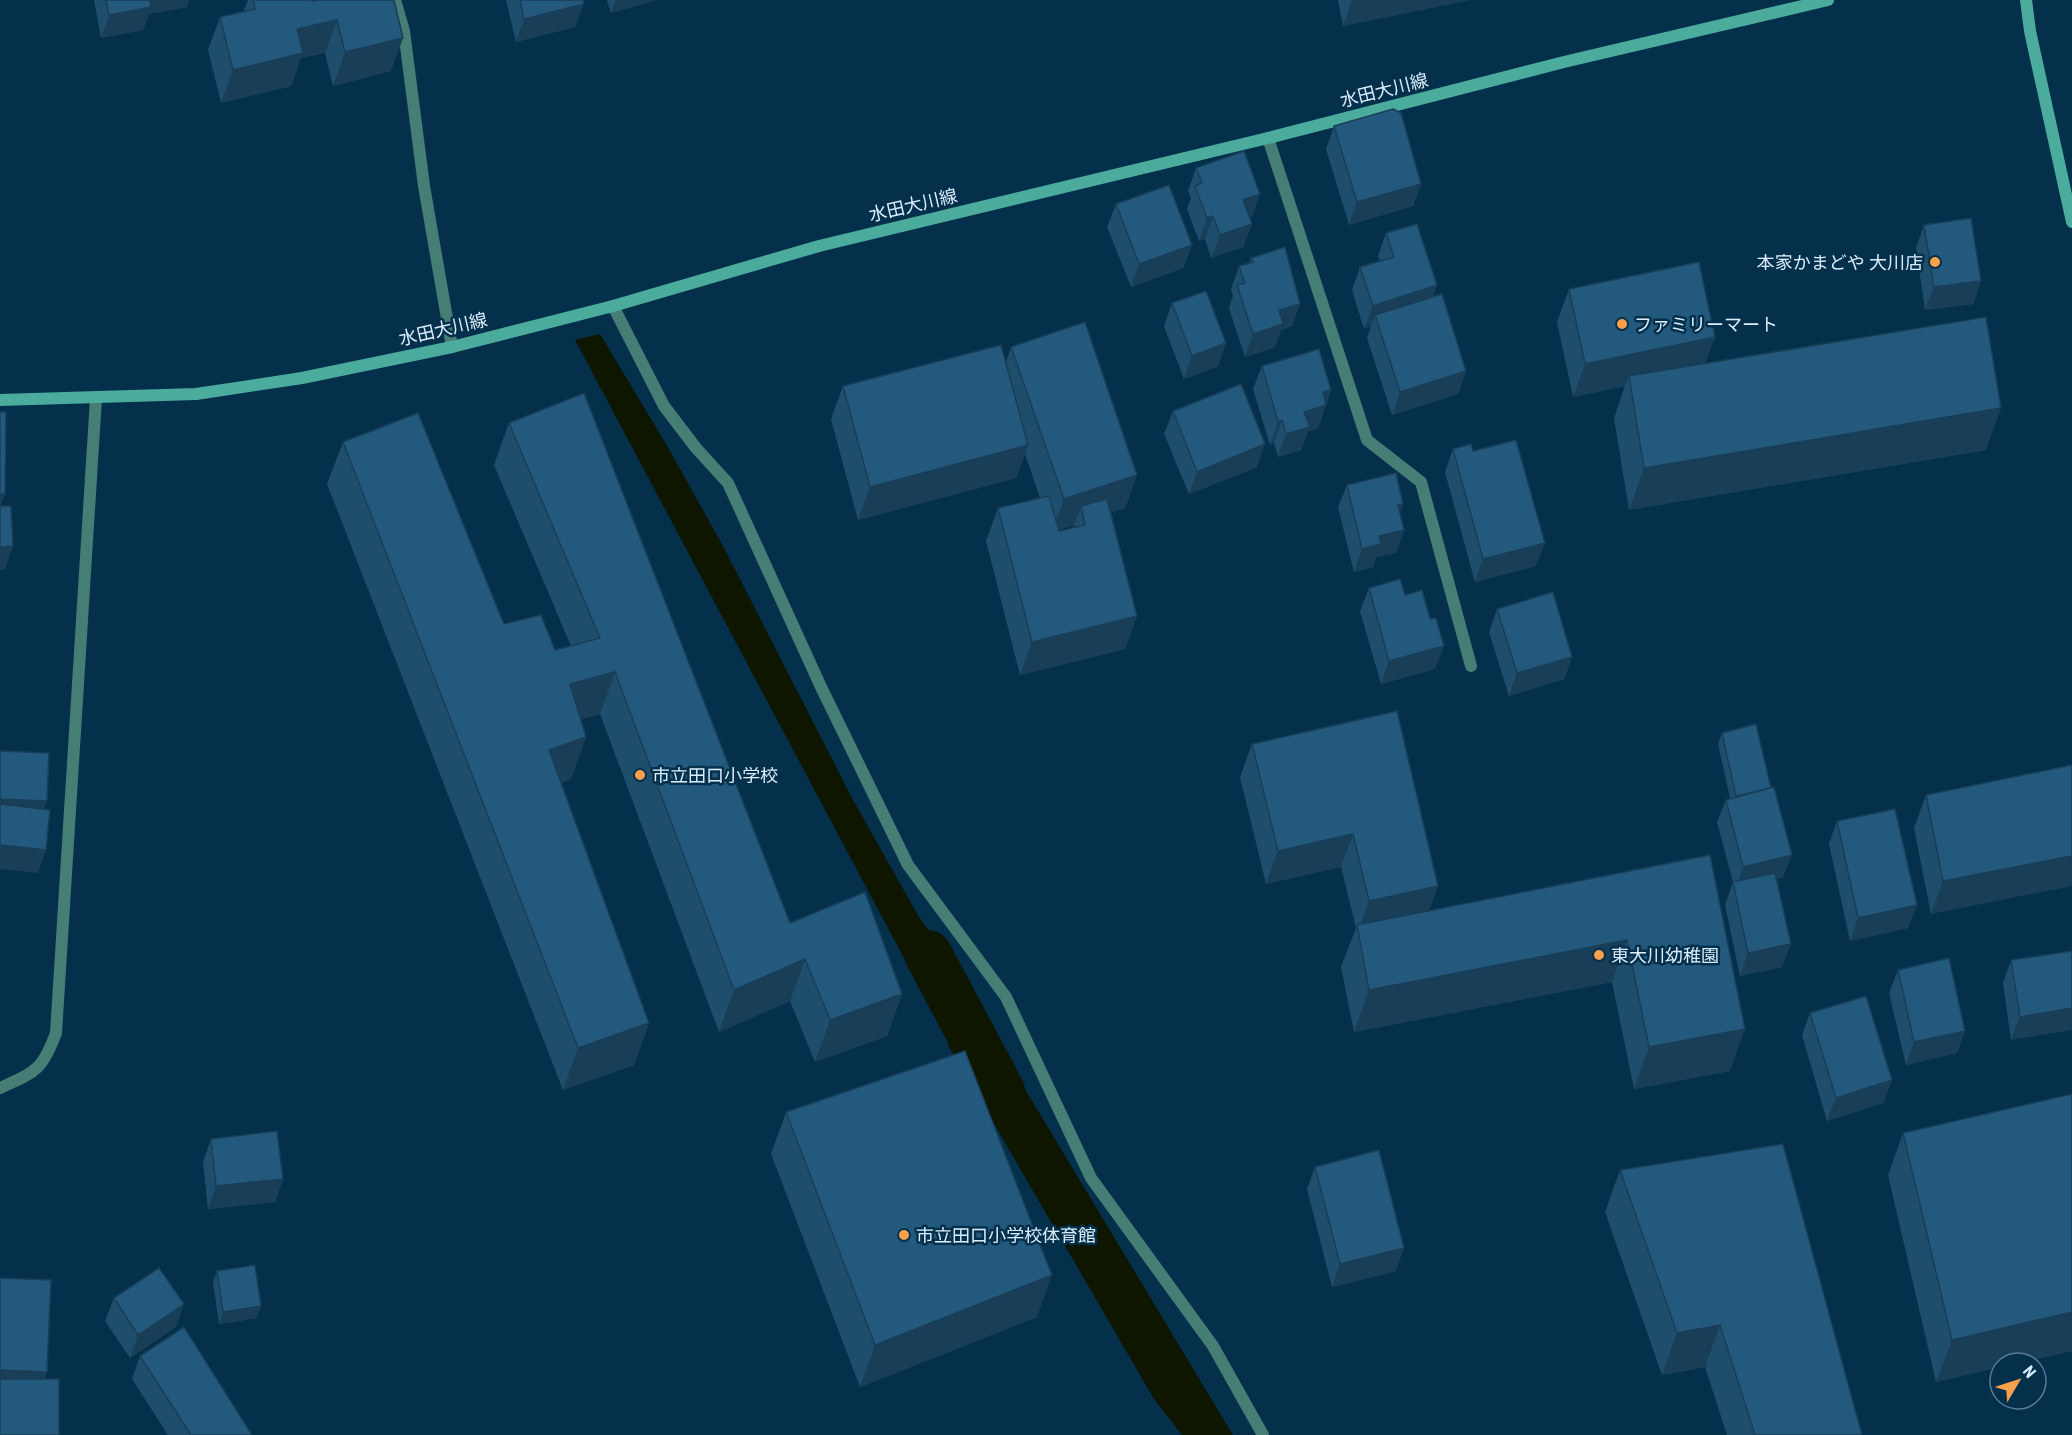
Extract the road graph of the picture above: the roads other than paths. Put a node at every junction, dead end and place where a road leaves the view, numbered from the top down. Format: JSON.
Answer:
{"nodes":[{"id":1,"x":395,"y":0,"type":"edge"},
{"id":2,"x":1828,"y":0,"type":"edge"},
{"id":3,"x":2026,"y":0,"type":"edge"},
{"id":4,"x":1268,"y":138,"type":"junction"},
{"id":5,"x":2072,"y":222,"type":"edge"},
{"id":6,"x":613,"y":306,"type":"junction"},
{"id":7,"x":452,"y":347,"type":"junction"},
{"id":8,"x":96,"y":398,"type":"junction"},
{"id":9,"x":0,"y":399,"type":"edge"},
{"id":10,"x":1471,"y":666,"type":"dead end"},
{"id":11,"x":0,"y":1088,"type":"edge"},
{"id":12,"x":1263,"y":1435,"type":"edge"}],
"edges":[{"from":1,"to":7,"type":"street"},
{"from":2,"to":4,"type":"main road","name":"水田大川線"},
{"from":3,"to":5,"type":"main road"},
{"from":4,"to":6,"type":"main road","name":"水田大川線"},
{"from":4,"to":10,"type":"street"},
{"from":6,"to":7,"type":"main road","name":"水田大川線"},
{"from":6,"to":12,"type":"street"},
{"from":7,"to":8,"type":"main road","name":"水田大川線"},
{"from":8,"to":9,"type":"main road","name":"水田大川線"},
{"from":8,"to":11,"type":"street"}]}
